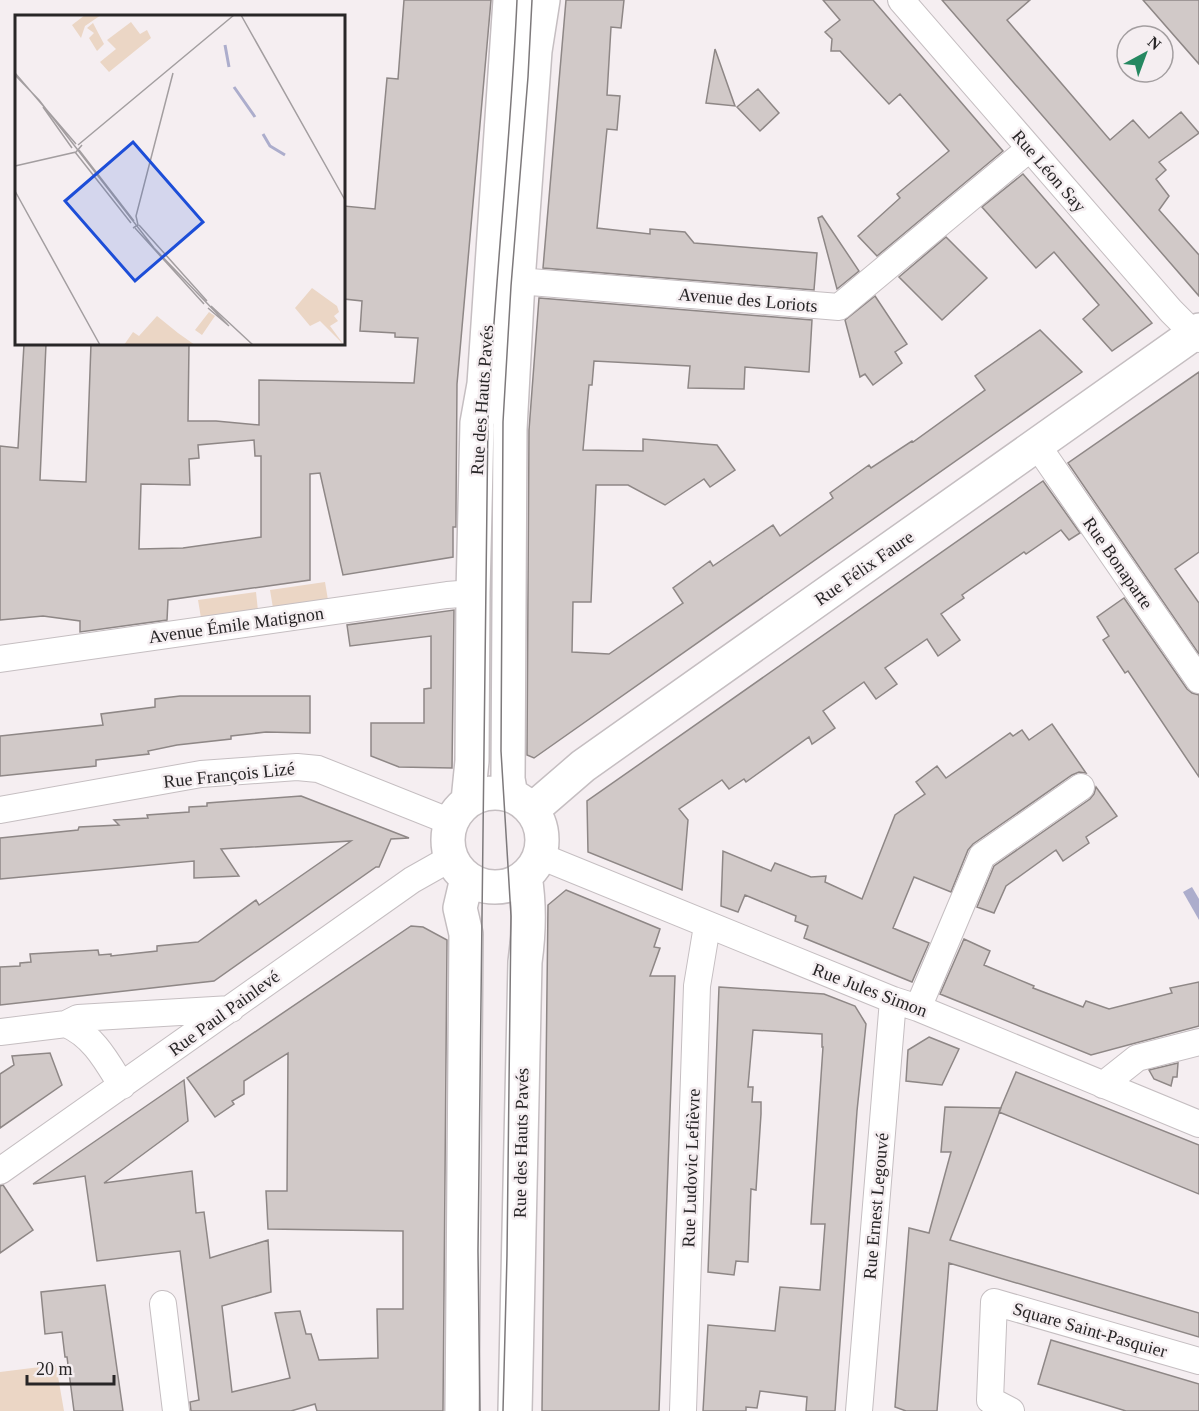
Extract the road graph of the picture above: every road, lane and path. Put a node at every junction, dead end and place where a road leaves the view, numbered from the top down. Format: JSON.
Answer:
{"nodes":[{"id":1,"x":510,"y":0,"type":"edge"},
{"id":2,"x":543,"y":0,"type":"edge"},
{"id":3,"x":901,"y":0,"type":"edge"},
{"id":4,"x":1029,"y":148,"type":"junction"},
{"id":5,"x":518,"y":281,"type":"junction"},
{"id":6,"x":1197,"y":334,"type":"edge"},
{"id":7,"x":1037,"y":445,"type":"junction"},
{"id":8,"x":472,"y":593,"type":"junction"},
{"id":9,"x":0,"y":659,"type":"edge"},
{"id":10,"x":1199,"y":680,"type":"edge"},
{"id":11,"x":1081,"y":787,"type":"dead end"},
{"id":12,"x":522,"y":803,"type":"junction"},
{"id":13,"x":0,"y":810,"type":"edge"},
{"id":14,"x":459,"y":812,"type":"junction"},
{"id":15,"x":533,"y":866,"type":"junction"},
{"id":16,"x":459,"y":868,"type":"junction"},
{"id":17,"x":707,"y":926,"type":"junction"},
{"id":18,"x":893,"y":1000,"type":"junction"},
{"id":19,"x":231,"y":1008,"type":"junction"},
{"id":20,"x":918,"y":1008,"type":"junction"},
{"id":21,"x":66,"y":1024,"type":"junction"},
{"id":22,"x":0,"y":1032,"type":"edge"},
{"id":23,"x":1199,"y":1042,"type":"edge"},
{"id":24,"x":1103,"y":1085,"type":"junction"},
{"id":25,"x":122,"y":1086,"type":"junction"},
{"id":26,"x":1199,"y":1124,"type":"edge"},
{"id":27,"x":0,"y":1172,"type":"edge"},
{"id":28,"x":163,"y":1304,"type":"dead end"},
{"id":29,"x":1199,"y":1360,"type":"edge"},
{"id":30,"x":176,"y":1411,"type":"edge"},
{"id":31,"x":462,"y":1411,"type":"edge"},
{"id":32,"x":515,"y":1411,"type":"edge"},
{"id":33,"x":683,"y":1411,"type":"edge"},
{"id":34,"x":859,"y":1411,"type":"edge"},
{"id":35,"x":1011,"y":1411,"type":"edge"}],
"edges":[{"from":1,"to":8,"type":"street","name":"Rue des Hauts Pavés"},
{"from":2,"to":5,"type":"street","name":"Rue des Hauts Pavés"},
{"from":3,"to":4,"type":"street","name":"Rue Léon Say"},
{"from":4,"to":5,"type":"street","name":"Avenue des Loriots"},
{"from":4,"to":6,"type":"street","name":"Rue Léon Say"},
{"from":5,"to":12,"type":"street","name":"Rue des Hauts Pavés"},
{"from":6,"to":7,"type":"street","name":"Rue Félix Faure"},
{"from":7,"to":10,"type":"street","name":"Rue Bonaparte"},
{"from":7,"to":12,"type":"street","name":"Rue Félix Faure"},
{"from":8,"to":9,"type":"street","name":"Avenue Émile Matignon"},
{"from":8,"to":14,"type":"street","name":"Rue des Hauts Pavés"},
{"from":11,"to":20,"type":"street"},
{"from":12,"to":14,"type":"street"},
{"from":12,"to":15,"type":"street"},
{"from":13,"to":14,"type":"street","name":"Rue François Lizé"},
{"from":14,"to":16,"type":"street"},
{"from":15,"to":16,"type":"street"},
{"from":15,"to":17,"type":"street","name":"Rue Jules Simon"},
{"from":15,"to":32,"type":"street","name":"Rue des Hauts Pavés"},
{"from":16,"to":19,"type":"street","name":"Rue Paul Painlevé"},
{"from":16,"to":31,"type":"street"},
{"from":17,"to":18,"type":"street","name":"Rue Jules Simon"},
{"from":17,"to":33,"type":"street","name":"Rue Ludovic Lefièvre"},
{"from":18,"to":20,"type":"street","name":"Rue Jules Simon"},
{"from":18,"to":34,"type":"street","name":"Rue Ernest Legouvé"},
{"from":19,"to":21,"type":"street"},
{"from":19,"to":25,"type":"street","name":"Rue Paul Painlevé"},
{"from":20,"to":24,"type":"street","name":"Rue Jules Simon"},
{"from":21,"to":22,"type":"street"},
{"from":21,"to":25,"type":"street"},
{"from":23,"to":24,"type":"street"},
{"from":24,"to":26,"type":"street","name":"Rue Jules Simon"},
{"from":25,"to":27,"type":"street","name":"Rue Paul Painlevé"},
{"from":28,"to":30,"type":"street"},
{"from":29,"to":35,"type":"street","name":"Square Saint-Pasquier"}]}
